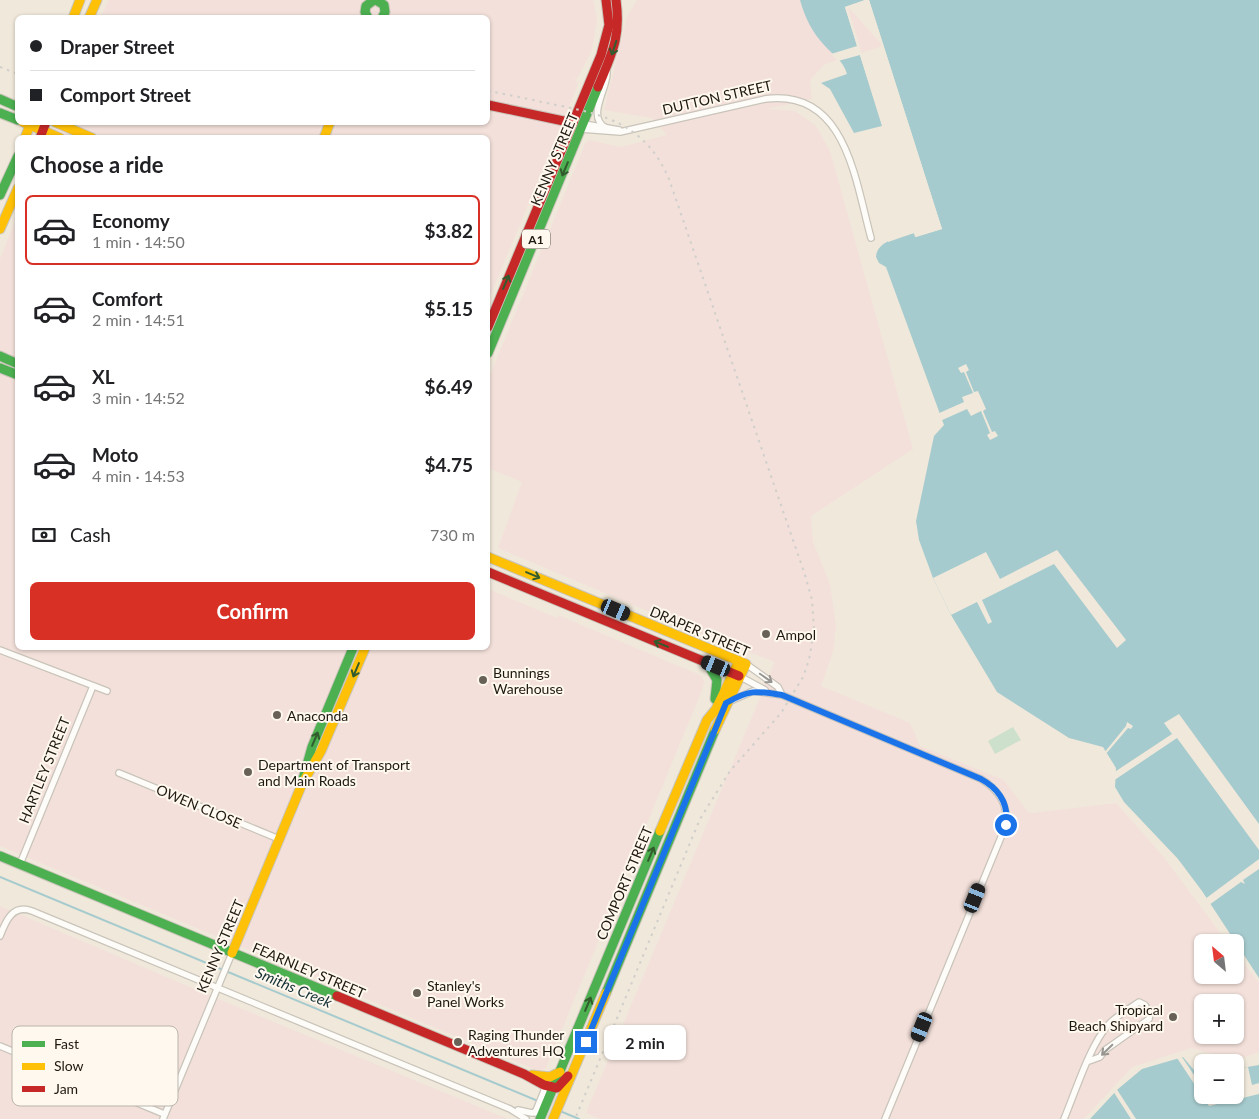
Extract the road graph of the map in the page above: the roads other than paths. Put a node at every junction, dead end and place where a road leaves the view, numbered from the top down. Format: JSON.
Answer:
{"nodes":[{"id":1,"x":80,"y":0,"type":"edge"},
{"id":2,"x":97,"y":0,"type":"edge"},
{"id":3,"x":373,"y":0,"type":"edge"},
{"id":4,"x":606,"y":0,"type":"edge"},
{"id":5,"x":617,"y":0,"type":"edge"},
{"id":6,"x":387,"y":4,"type":"edge"},
{"id":7,"x":74,"y":15,"type":"edge"},
{"id":8,"x":90,"y":15,"type":"edge"},
{"id":9,"x":367,"y":15,"type":"edge"},
{"id":10,"x":607,"y":69,"type":"junction"},
{"id":11,"x":0,"y":99,"type":"edge"},
{"id":12,"x":15,"y":105,"type":"edge"},
{"id":13,"x":490,"y":105,"type":"edge"},
{"id":14,"x":0,"y":113,"type":"edge"},
{"id":15,"x":15,"y":119,"type":"edge"},
{"id":16,"x":573,"y":123,"type":"junction"},
{"id":17,"x":30,"y":125,"type":"edge"},
{"id":18,"x":62,"y":125,"type":"edge"},
{"id":19,"x":582,"y":127,"type":"junction"},
{"id":20,"x":606,"y":128,"type":"junction"},
{"id":21,"x":43,"y":130,"type":"edge"},
{"id":22,"x":629,"y":131,"type":"junction"},
{"id":23,"x":85,"y":135,"type":"edge"},
{"id":24,"x":15,"y":162,"type":"edge"},
{"id":25,"x":0,"y":195,"type":"edge"},
{"id":26,"x":15,"y":195,"type":"edge"},
{"id":27,"x":0,"y":229,"type":"edge"},
{"id":28,"x":872,"y":238,"type":"dead end"},
{"id":29,"x":490,"y":313,"type":"edge"},
{"id":30,"x":503,"y":318,"type":"junction"},
{"id":31,"x":490,"y":348,"type":"edge"},
{"id":32,"x":0,"y":356,"type":"edge"},
{"id":33,"x":15,"y":363,"type":"edge"},
{"id":34,"x":0,"y":368,"type":"edge"},
{"id":35,"x":15,"y":374,"type":"edge"},
{"id":36,"x":490,"y":558,"type":"edge"},
{"id":37,"x":490,"y":573,"type":"edge"},
{"id":38,"x":0,"y":650,"type":"edge"},
{"id":39,"x":352,"y":650,"type":"edge"},
{"id":40,"x":364,"y":650,"type":"edge"},
{"id":41,"x":706,"y":662,"type":"junction"},
{"id":42,"x":742,"y":663,"type":"junction"},
{"id":43,"x":737,"y":675,"type":"junction"},
{"id":44,"x":94,"y":686,"type":"junction"},
{"id":45,"x":106,"y":691,"type":"dead end"},
{"id":46,"x":771,"y":693,"type":"junction"},
{"id":47,"x":782,"y":695,"type":"junction"},
{"id":48,"x":726,"y":703,"type":"junction"},
{"id":49,"x":707,"y":720,"type":"junction"},
{"id":50,"x":119,"y":773,"type":"dead end"},
{"id":51,"x":302,"y":784,"type":"junction"},
{"id":52,"x":280,"y":839,"type":"junction"},
{"id":53,"x":0,"y":856,"type":"edge"},
{"id":54,"x":20,"y":864,"type":"junction"},
{"id":55,"x":0,"y":936,"type":"edge"},
{"id":56,"x":232,"y":953,"type":"junction"},
{"id":57,"x":217,"y":988,"type":"junction"},
{"id":58,"x":592,"y":1027,"type":"junction"},
{"id":59,"x":0,"y":1046,"type":"edge"},
{"id":60,"x":12,"y":1051,"type":"edge"},
{"id":61,"x":1089,"y":1061,"type":"junction"},
{"id":62,"x":560,"y":1072,"type":"junction"},
{"id":63,"x":524,"y":1074,"type":"junction"},
{"id":64,"x":178,"y":1083,"type":"edge"},
{"id":65,"x":548,"y":1087,"type":"junction"},
{"id":66,"x":139,"y":1106,"type":"edge"},
{"id":67,"x":510,"y":1109,"type":"junction"},
{"id":68,"x":540,"y":1113,"type":"edge"},
{"id":69,"x":164,"y":1117,"type":"edge"},
{"id":70,"x":554,"y":1118,"type":"edge"},
{"id":71,"x":526,"y":1119,"type":"edge"},
{"id":72,"x":885,"y":1119,"type":"edge"},
{"id":73,"x":1064,"y":1119,"type":"edge"}],
"edges":[{"from":1,"to":7,"type":"main road"},
{"from":2,"to":8,"type":"main road"},
{"from":3,"to":6,"type":"main road"},
{"from":3,"to":9,"type":"main road"},
{"from":4,"to":16,"type":"main road","name":"KENNY STREET","number":"A1"},
{"from":5,"to":10,"type":"main road","name":"KENNY STREET","number":"A1","one_way":true},
{"from":10,"to":19,"type":"main road","name":"KENNY STREET","number":"A1"},
{"from":10,"to":20,"type":"street"},
{"from":11,"to":12,"type":"main road"},
{"from":13,"to":16,"type":"main road","name":"DUTTON STREET"},
{"from":14,"to":15,"type":"main road"},
{"from":16,"to":19,"type":"main road","name":"DUTTON STREET"},
{"from":29,"to":16,"type":"main road","name":"KENNY STREET","number":"A1","one_way":true},
{"from":17,"to":21,"type":"main road"},
{"from":18,"to":23,"type":"main road"},
{"from":19,"to":20,"type":"street","name":"DUTTON STREET"},
{"from":19,"to":22,"type":"street","name":"DUTTON STREET"},
{"from":19,"to":30,"type":"main road","name":"KENNY STREET","number":"A1","one_way":true},
{"from":20,"to":22,"type":"street","name":"DUTTON STREET"},
{"from":22,"to":28,"type":"street","name":"DUTTON STREET"},
{"from":24,"to":25,"type":"main road"},
{"from":26,"to":27,"type":"main road"},
{"from":29,"to":30,"type":"main road"},
{"from":30,"to":31,"type":"main road","name":"KENNY STREET","number":"A1"},
{"from":32,"to":33,"type":"main road"},
{"from":34,"to":35,"type":"main road"},
{"from":36,"to":42,"type":"main road","name":"DRAPER STREET","one_way":true},
{"from":41,"to":37,"type":"main road","name":"DRAPER STREET","one_way":true},
{"from":38,"to":44,"type":"street"},
{"from":51,"to":39,"type":"main road","name":"KENNY STREET","one_way":true},
{"from":40,"to":51,"type":"main road","name":"KENNY STREET","one_way":true},
{"from":41,"to":43,"type":"main road","name":"DRAPER STREET"},
{"from":41,"to":49,"type":"main road"},
{"from":42,"to":43,"type":"main road","name":"COMPORT STREET"},
{"from":42,"to":47,"type":"street","name":"DRAPER STREET","one_way":true},
{"from":43,"to":46,"type":"street","name":"DRAPER STREET"},
{"from":43,"to":48,"type":"main road","name":"COMPORT STREET"},
{"from":43,"to":49,"type":"main road","name":"COMPORT STREET"},
{"from":44,"to":45,"type":"street"},
{"from":44,"to":54,"type":"street","name":"HARTLEY STREET"},
{"from":46,"to":47,"type":"street","name":"DRAPER STREET"},
{"from":46,"to":48,"type":"street","name":"DRAPER STREET"},
{"from":47,"to":72,"type":"street","name":"DRAPER STREET"},
{"from":48,"to":58,"type":"main road","name":"COMPORT STREET"},
{"from":62,"to":49,"type":"main road","name":"COMPORT STREET","one_way":true},
{"from":50,"to":52,"type":"street","name":"OWEN CLOSE"},
{"from":51,"to":52,"type":"main road","name":"KENNY STREET"},
{"from":52,"to":56,"type":"main road","name":"KENNY STREET"},
{"from":53,"to":54,"type":"main road","name":"FEARNLEY STREET"},
{"from":54,"to":56,"type":"main road","name":"FEARNLEY STREET"},
{"from":55,"to":57,"type":"street"},
{"from":56,"to":57,"type":"street","name":"KENNY STREET"},
{"from":56,"to":63,"type":"main road","name":"FEARNLEY STREET"},
{"from":57,"to":64,"type":"street","name":"KENNY STREET"},
{"from":57,"to":67,"type":"street"},
{"from":58,"to":65,"type":"main road"},
{"from":58,"to":70,"type":"main road","name":"COMPORT STREET"},
{"from":59,"to":60,"type":"street"},
{"from":61,"to":61,"type":"street","one_way":true},
{"from":61,"to":73,"type":"street"},
{"from":62,"to":63,"type":"main road","name":"FEARNLEY STREET"},
{"from":62,"to":65,"type":"main road","name":"COMPORT STREET"},
{"from":63,"to":65,"type":"main road","name":"FEARNLEY STREET"},
{"from":65,"to":68,"type":"street"},
{"from":65,"to":68,"type":"main road","name":"COMPORT STREET"},
{"from":66,"to":69,"type":"street"},
{"from":67,"to":68,"type":"street"},
{"from":67,"to":71,"type":"street"}]}
